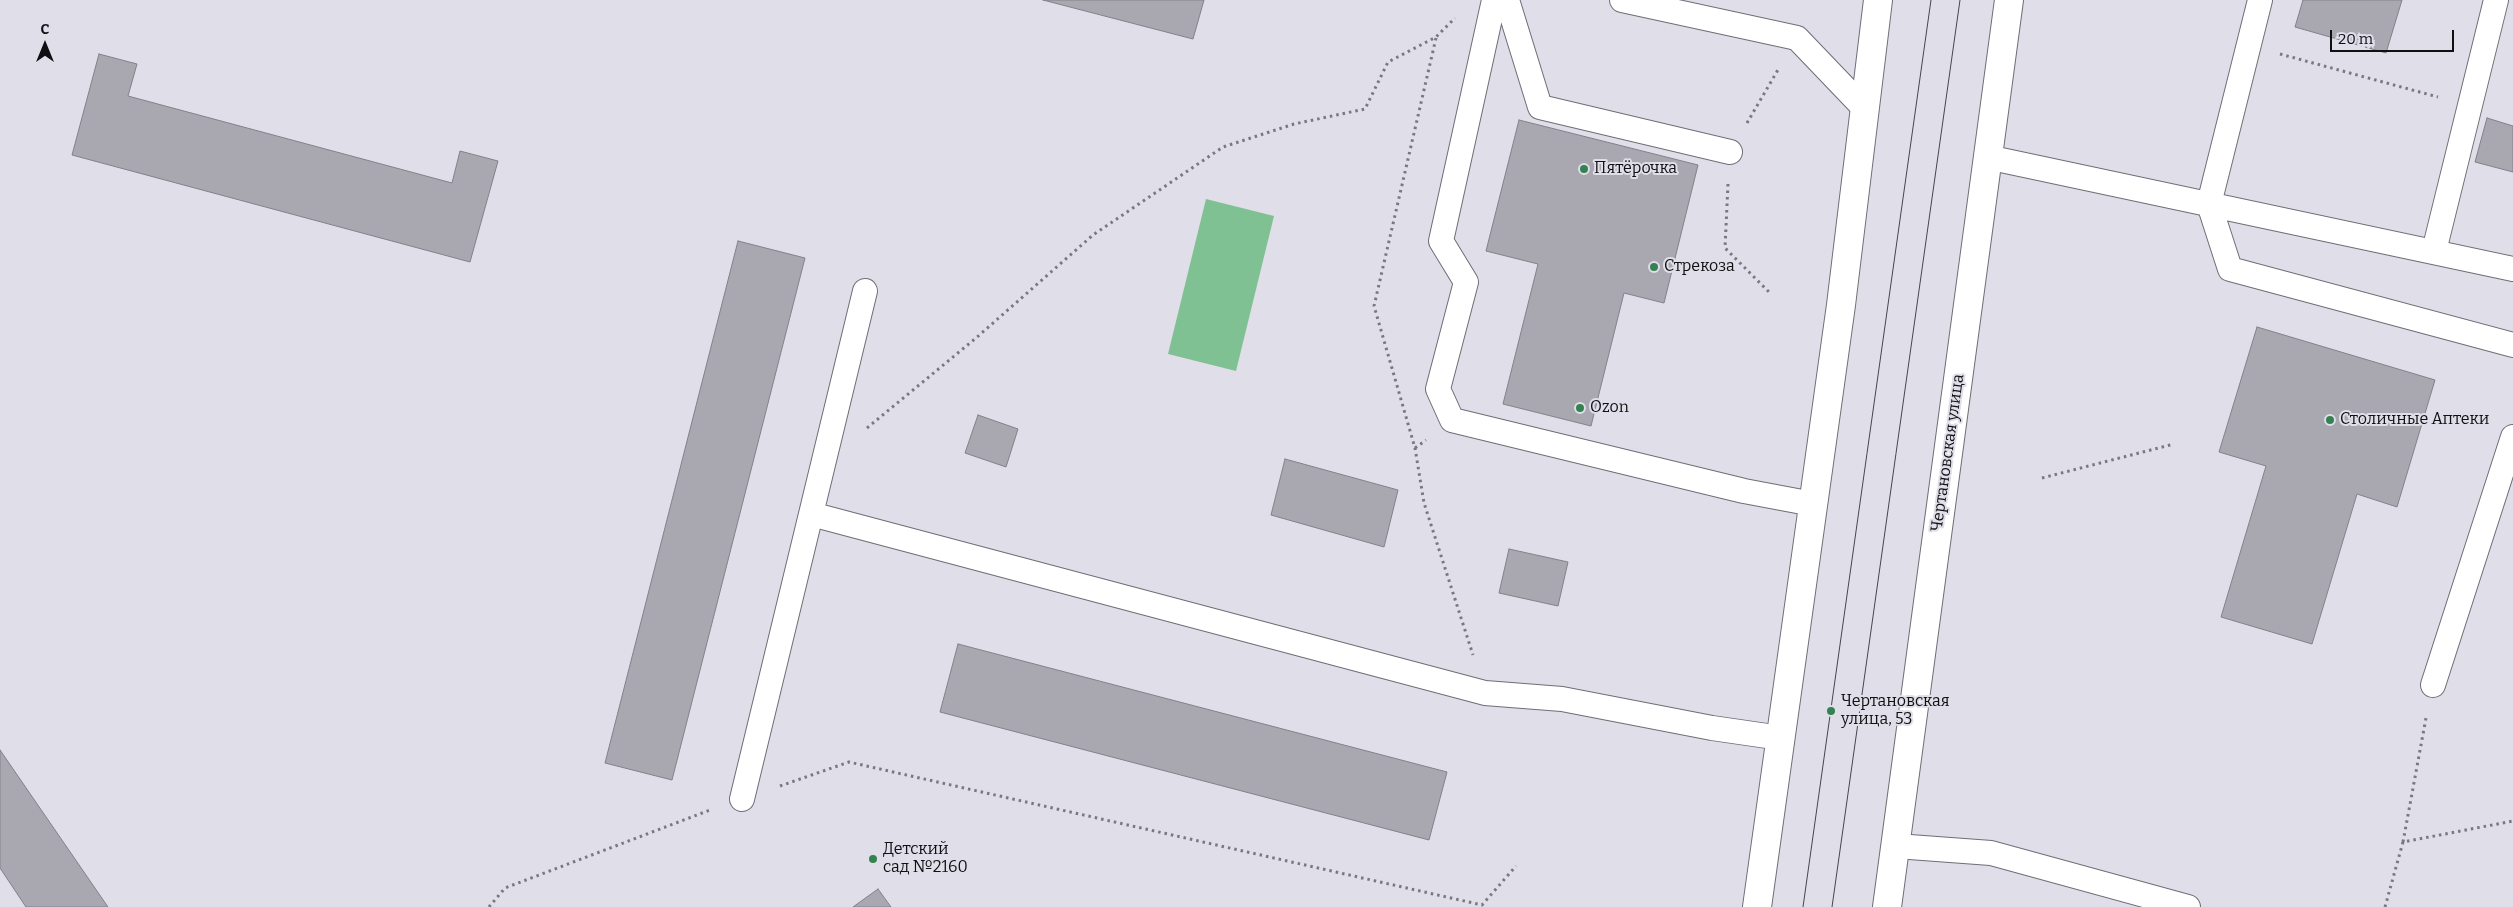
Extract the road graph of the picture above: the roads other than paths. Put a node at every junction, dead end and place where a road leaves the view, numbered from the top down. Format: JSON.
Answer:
{"nodes":[{"id":1,"x":1494,"y":0,"type":"edge"},
{"id":2,"x":1508,"y":0,"type":"edge"},
{"id":3,"x":1622,"y":0,"type":"edge"},
{"id":4,"x":1878,"y":0,"type":"edge"},
{"id":5,"x":2009,"y":0,"type":"edge"},
{"id":6,"x":2260,"y":0,"type":"edge"},
{"id":7,"x":2496,"y":0,"type":"edge"},
{"id":8,"x":1864,"y":108,"type":"junction"},
{"id":9,"x":1730,"y":152,"type":"road end"},
{"id":10,"x":1987,"y":157,"type":"junction"},
{"id":11,"x":2209,"y":204,"type":"junction"},
{"id":12,"x":2434,"y":251,"type":"junction"},
{"id":13,"x":2513,"y":269,"type":"edge"},
{"id":14,"x":865,"y":290,"type":"dead end"},
{"id":15,"x":2513,"y":345,"type":"edge"},
{"id":16,"x":2513,"y":437,"type":"edge"},
{"id":17,"x":1813,"y":504,"type":"junction"},
{"id":18,"x":811,"y":514,"type":"junction"},
{"id":19,"x":2432,"y":685,"type":"road end"},
{"id":20,"x":1781,"y":738,"type":"junction"},
{"id":21,"x":742,"y":798,"type":"road end"},
{"id":22,"x":1896,"y":846,"type":"junction"},
{"id":23,"x":1757,"y":907,"type":"edge"},
{"id":24,"x":1887,"y":907,"type":"edge"},
{"id":25,"x":2188,"y":907,"type":"edge"}],
"edges":[{"from":1,"to":17,"type":"lane"},
{"from":2,"to":9,"type":"lane"},
{"from":3,"to":8,"type":"lane"},
{"from":4,"to":8,"type":"main road"},
{"from":5,"to":10,"type":"main road","name":"Чертановская улица"},
{"from":6,"to":11,"type":"lane"},
{"from":7,"to":12,"type":"lane"},
{"from":8,"to":17,"type":"main road"},
{"from":10,"to":11,"type":"lane"},
{"from":10,"to":22,"type":"main road","name":"Чертановская улица"},
{"from":11,"to":12,"type":"lane"},
{"from":11,"to":15,"type":"lane"},
{"from":12,"to":13,"type":"lane"},
{"from":14,"to":18,"type":"lane"},
{"from":16,"to":19,"type":"lane"},
{"from":17,"to":20,"type":"main road"},
{"from":18,"to":20,"type":"lane"},
{"from":18,"to":21,"type":"lane"},
{"from":20,"to":23,"type":"main road"},
{"from":22,"to":24,"type":"main road","name":"Чертановская улица"},
{"from":22,"to":25,"type":"lane"}]}
